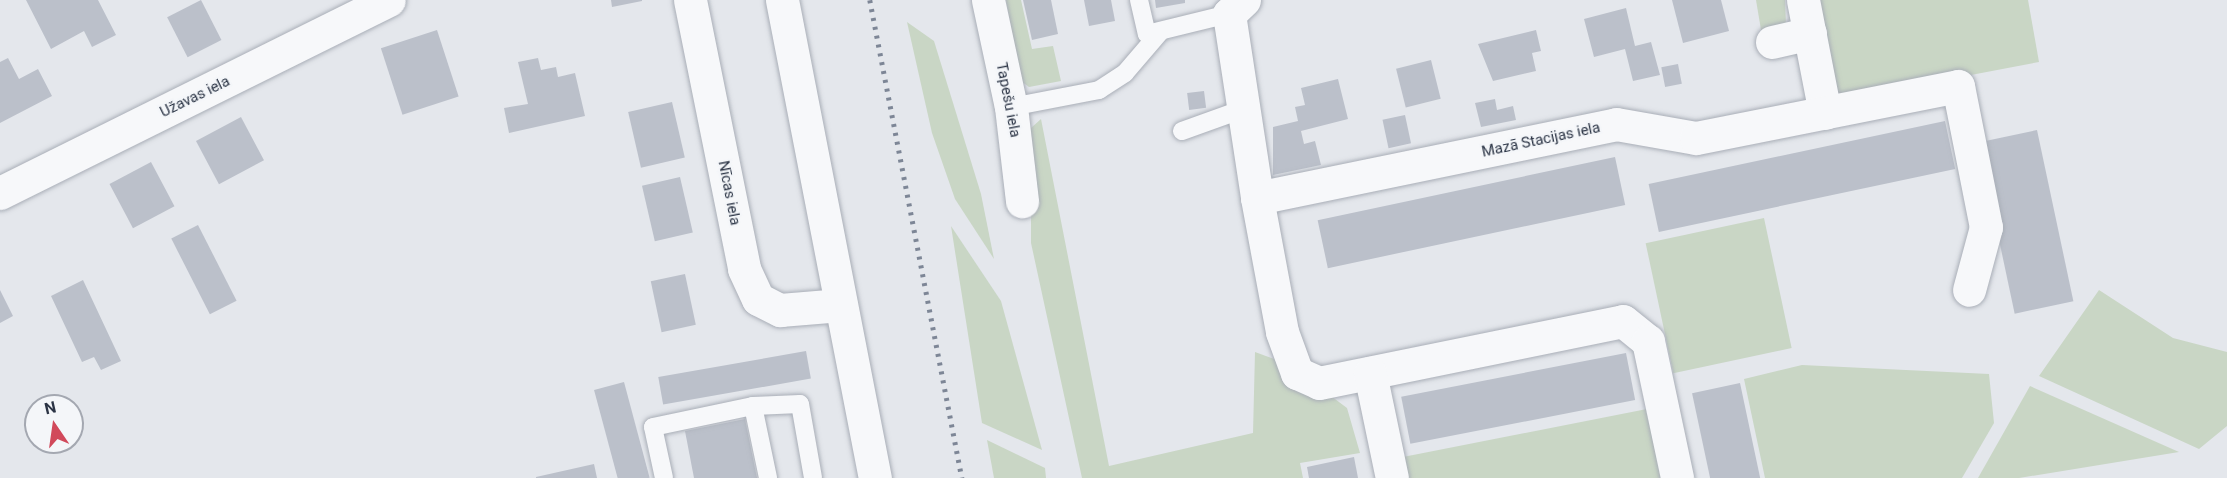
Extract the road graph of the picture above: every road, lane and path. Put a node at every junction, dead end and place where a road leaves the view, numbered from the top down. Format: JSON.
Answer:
{"nodes":[{"id":1,"x":389,"y":0,"type":"edge"},
{"id":2,"x":690,"y":0,"type":"edge"},
{"id":3,"x":782,"y":0,"type":"edge"},
{"id":4,"x":988,"y":0,"type":"edge"},
{"id":5,"x":1139,"y":0,"type":"edge"},
{"id":6,"x":1803,"y":0,"type":"edge"},
{"id":7,"x":1236,"y":7,"type":"edge"},
{"id":8,"x":1161,"y":31,"type":"junction"},
{"id":9,"x":1810,"y":33,"type":"junction"},
{"id":10,"x":1772,"y":42,"type":"dead end"},
{"id":11,"x":1011,"y":107,"type":"junction"},
{"id":12,"x":1243,"y":109,"type":"junction"},
{"id":13,"x":1825,"y":113,"type":"junction"},
{"id":14,"x":1182,"y":131,"type":"dead end"},
{"id":15,"x":0,"y":193,"type":"edge"},
{"id":16,"x":1257,"y":198,"type":"junction"},
{"id":17,"x":1022,"y":201,"type":"dead end"},
{"id":18,"x":1969,"y":290,"type":"dead end"},
{"id":19,"x":841,"y":304,"type":"junction"},
{"id":20,"x":1370,"y":373,"type":"junction"},
{"id":21,"x":753,"y":406,"type":"junction"},
{"id":22,"x":664,"y":478,"type":"edge"},
{"id":23,"x":768,"y":478,"type":"edge"},
{"id":24,"x":813,"y":478,"type":"edge"},
{"id":25,"x":875,"y":478,"type":"edge"},
{"id":26,"x":1392,"y":478,"type":"edge"},
{"id":27,"x":1677,"y":478,"type":"edge"}],
"edges":[{"from":1,"to":15,"type":"street","name":"Užavas iela"},
{"from":2,"to":19,"type":"street","name":"Nīcas iela"},
{"from":3,"to":19,"type":"street"},
{"from":4,"to":11,"type":"street","name":"Tapešu iela"},
{"from":5,"to":8,"type":"lane"},
{"from":6,"to":9,"type":"street"},
{"from":7,"to":8,"type":"lane"},
{"from":7,"to":12,"type":"street"},
{"from":8,"to":11,"type":"lane"},
{"from":9,"to":10,"type":"street"},
{"from":9,"to":13,"type":"street"},
{"from":11,"to":17,"type":"street","name":"Tapešu iela"},
{"from":12,"to":14,"type":"lane"},
{"from":12,"to":16,"type":"street"},
{"from":13,"to":16,"type":"street","name":"Mazā Stacijas iela"},
{"from":13,"to":18,"type":"street","name":"Mazā Stacijas iela"},
{"from":16,"to":20,"type":"street"},
{"from":19,"to":25,"type":"street"},
{"from":20,"to":26,"type":"street"},
{"from":20,"to":27,"type":"street"},
{"from":21,"to":22,"type":"lane"},
{"from":21,"to":23,"type":"lane"},
{"from":21,"to":24,"type":"lane"}]}
